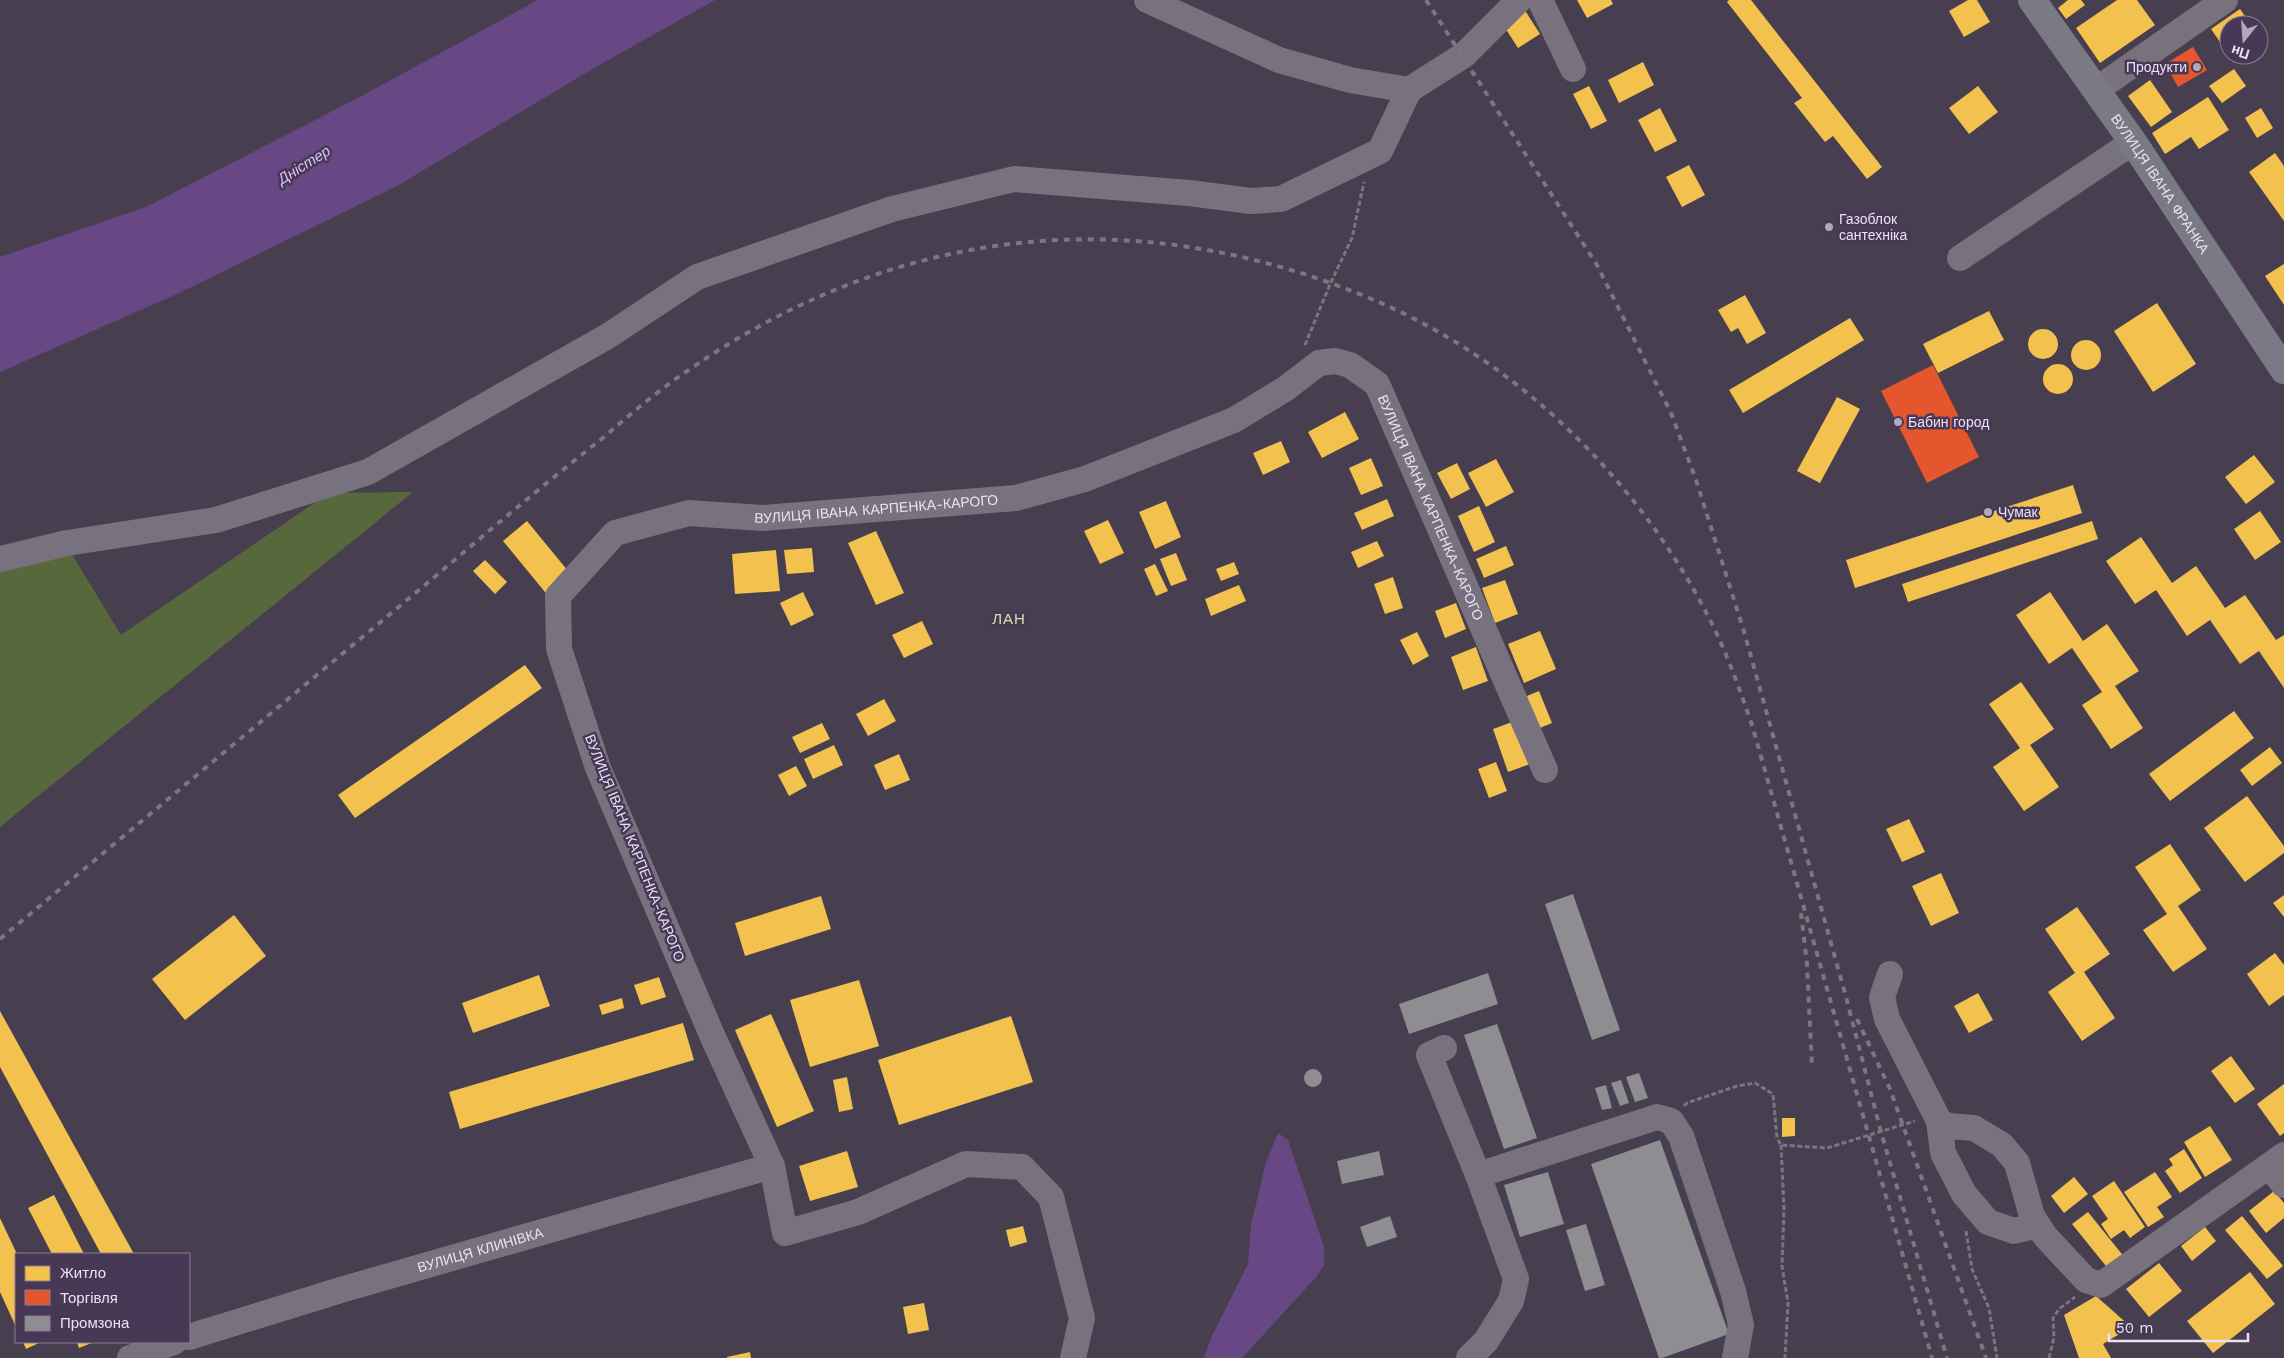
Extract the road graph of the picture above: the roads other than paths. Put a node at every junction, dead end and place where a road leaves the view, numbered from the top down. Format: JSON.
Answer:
{"nodes":[{"id":1,"x":1147,"y":0,"type":"edge"},
{"id":2,"x":1519,"y":0,"type":"edge"},
{"id":3,"x":1540,"y":0,"type":"edge"},
{"id":4,"x":2032,"y":0,"type":"edge"},
{"id":5,"x":2225,"y":0,"type":"edge"},
{"id":6,"x":1573,"y":69,"type":"dead end"},
{"id":7,"x":1409,"y":90,"type":"junction"},
{"id":8,"x":2096,"y":90,"type":"junction"},
{"id":9,"x":2133,"y":142,"type":"junction"},
{"id":10,"x":1960,"y":258,"type":"dead end"},
{"id":11,"x":2284,"y":370,"type":"edge"},
{"id":12,"x":0,"y":559,"type":"edge"},
{"id":13,"x":1545,"y":770,"type":"dead end"},
{"id":14,"x":1890,"y":974,"type":"dead end"},
{"id":15,"x":1444,"y":1048,"type":"dead end"},
{"id":16,"x":1937,"y":1118,"type":"junction"},
{"id":17,"x":772,"y":1166,"type":"junction"},
{"id":18,"x":2279,"y":1169,"type":"edge"},
{"id":19,"x":1478,"y":1175,"type":"junction"},
{"id":20,"x":2038,"y":1225,"type":"junction"},
{"id":21,"x":190,"y":1337,"type":"edge"},
{"id":22,"x":171,"y":1343,"type":"edge"},
{"id":23,"x":130,"y":1358,"type":"edge"},
{"id":24,"x":1073,"y":1358,"type":"edge"},
{"id":25,"x":1469,"y":1358,"type":"edge"},
{"id":26,"x":1735,"y":1358,"type":"edge"}],
"edges":[{"from":1,"to":7,"type":"street"},
{"from":2,"to":7,"type":"street"},
{"from":3,"to":6,"type":"street"},
{"from":4,"to":8,"type":"main road","name":"ВУЛИЦЯ ІВАНА ФРАНКА"},
{"from":5,"to":8,"type":"street"},
{"from":7,"to":12,"type":"street"},
{"from":8,"to":9,"type":"main road","name":"ВУЛИЦЯ ІВАНА ФРАНКА"},
{"from":9,"to":10,"type":"street"},
{"from":9,"to":11,"type":"main road","name":"ВУЛИЦЯ ІВАНА ФРАНКА"},
{"from":13,"to":17,"type":"street","name":"ВУЛИЦЯ ІВАНА КАРПЕНКА-КАРОГО"},
{"from":14,"to":16,"type":"street"},
{"from":15,"to":19,"type":"street"},
{"from":16,"to":20,"type":"street"},
{"from":16,"to":20,"type":"street"},
{"from":17,"to":21,"type":"street","name":"ВУЛИЦЯ КЛИНІВКА"},
{"from":17,"to":24,"type":"street","name":"ВУЛИЦЯ ІВАНА КАРПЕНКА-КАРОГО"},
{"from":18,"to":20,"type":"street"},
{"from":19,"to":25,"type":"street"},
{"from":19,"to":26,"type":"street"},
{"from":22,"to":23,"type":"street"}]}
